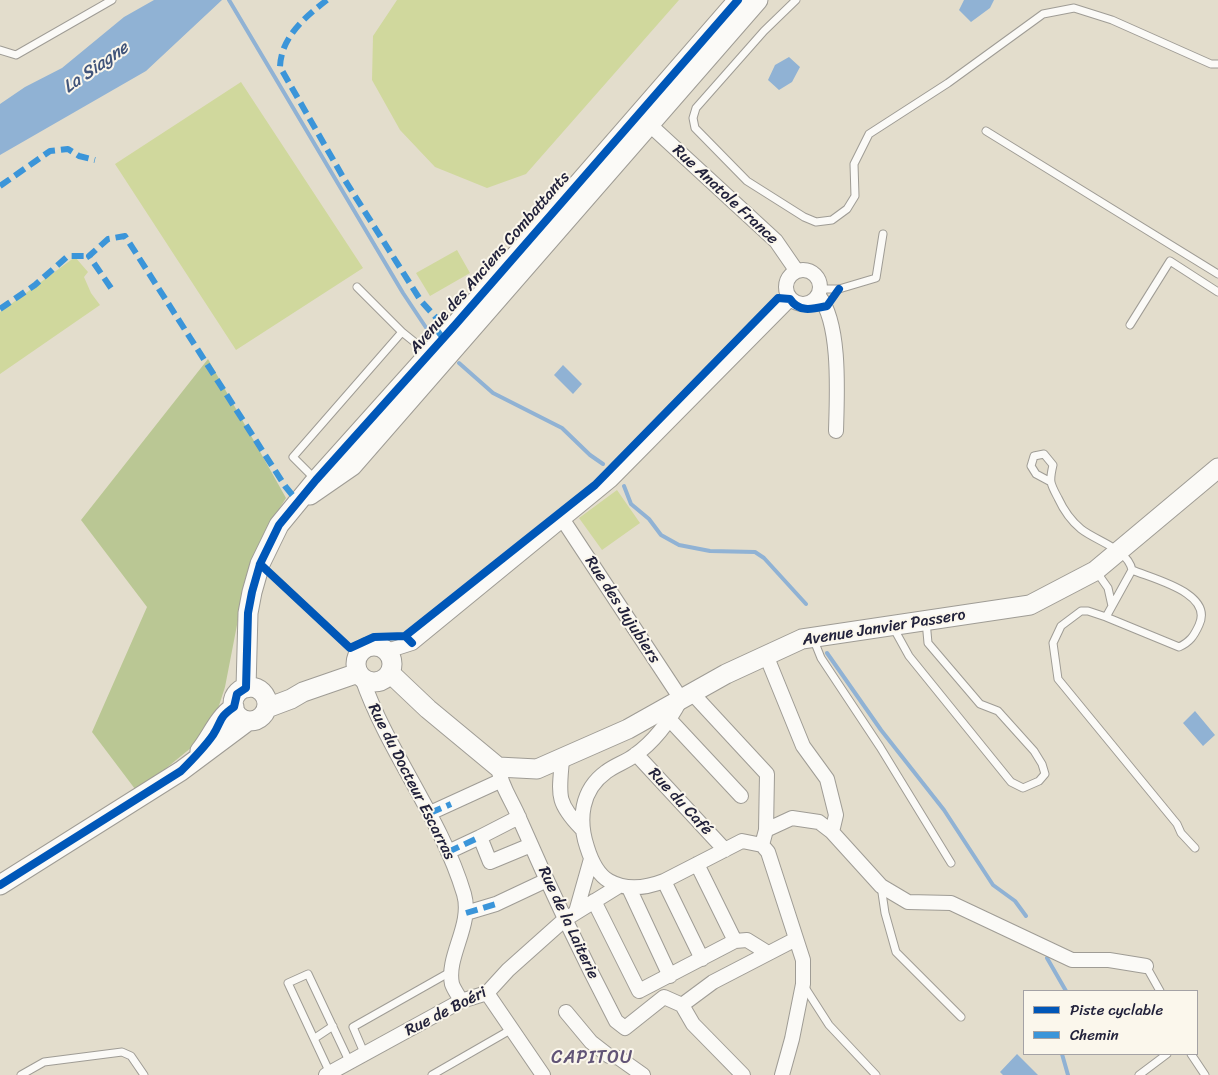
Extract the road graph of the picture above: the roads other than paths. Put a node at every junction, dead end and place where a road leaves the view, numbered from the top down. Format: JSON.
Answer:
{"nodes":[{"id":1,"x":112,"y":0,"type":"edge"},
{"id":2,"x":738,"y":0,"type":"edge"},
{"id":3,"x":758,"y":0,"type":"edge"},
{"id":4,"x":796,"y":0,"type":"edge"},
{"id":5,"x":0,"y":50,"type":"edge"},
{"id":6,"x":1218,"y":64,"type":"edge"},
{"id":7,"x":650,"y":125,"type":"junction"},
{"id":8,"x":986,"y":131,"type":"dead end"},
{"id":9,"x":883,"y":234,"type":"dead end"},
{"id":10,"x":796,"y":270,"type":"junction"},
{"id":11,"x":1218,"y":274,"type":"edge"},
{"id":12,"x":356,"y":286,"type":"dead end"},
{"id":13,"x":819,"y":292,"type":"junction"},
{"id":14,"x":1218,"y":292,"type":"edge"},
{"id":15,"x":790,"y":299,"type":"junction"},
{"id":16,"x":1130,"y":325,"type":"dead end"},
{"id":17,"x":402,"y":332,"type":"junction"},
{"id":18,"x":429,"y":354,"type":"junction"},
{"id":19,"x":836,"y":430,"type":"dead end"},
{"id":20,"x":1218,"y":468,"type":"edge"},
{"id":21,"x":316,"y":480,"type":"junction"},
{"id":22,"x":1049,"y":481,"type":"dead end"},
{"id":23,"x":298,"y":502,"type":"junction"},
{"id":24,"x":563,"y":520,"type":"junction"},
{"id":25,"x":1118,"y":551,"type":"junction"},
{"id":26,"x":1132,"y":570,"type":"junction"},
{"id":27,"x":1095,"y":571,"type":"junction"},
{"id":28,"x":1112,"y":606,"type":"junction"},
{"id":29,"x":1106,"y":617,"type":"junction"},
{"id":30,"x":925,"y":619,"type":"junction"},
{"id":31,"x":892,"y":624,"type":"junction"},
{"id":32,"x":812,"y":638,"type":"junction"},
{"id":33,"x":387,"y":651,"type":"junction"},
{"id":34,"x":766,"y":655,"type":"junction"},
{"id":35,"x":390,"y":673,"type":"junction"},
{"id":36,"x":360,"y":675,"type":"junction"},
{"id":37,"x":246,"y":688,"type":"junction"},
{"id":38,"x":687,"y":696,"type":"junction"},
{"id":39,"x":234,"y":707,"type":"junction"},
{"id":40,"x":267,"y":708,"type":"junction"},
{"id":41,"x":670,"y":720,"type":"junction"},
{"id":42,"x":248,"y":721,"type":"junction"},
{"id":43,"x":636,"y":754,"type":"junction"},
{"id":44,"x":562,"y":760,"type":"junction"},
{"id":45,"x":181,"y":771,"type":"junction"},
{"id":46,"x":499,"y":774,"type":"junction"},
{"id":47,"x":741,"y":796,"type":"dead end"},
{"id":48,"x":430,"y":813,"type":"junction"},
{"id":49,"x":519,"y":817,"type":"junction"},
{"id":50,"x":581,"y":828,"type":"junction"},
{"id":51,"x":766,"y":830,"type":"junction"},
{"id":52,"x":832,"y":832,"type":"junction"},
{"id":53,"x":480,"y":837,"type":"junction"},
{"id":54,"x":531,"y":845,"type":"junction"},
{"id":55,"x":762,"y":845,"type":"junction"},
{"id":56,"x":1195,"y":848,"type":"dead end"},
{"id":57,"x":725,"y":850,"type":"junction"},
{"id":58,"x":448,"y":852,"type":"junction"},
{"id":59,"x":591,"y":859,"type":"junction"},
{"id":60,"x":951,"y":863,"type":"dead end"},
{"id":61,"x":697,"y":864,"type":"junction"},
{"id":62,"x":547,"y":880,"type":"junction"},
{"id":63,"x":664,"y":881,"type":"junction"},
{"id":64,"x":0,"y":885,"type":"edge"},
{"id":65,"x":881,"y":886,"type":"junction"},
{"id":66,"x":624,"y":887,"type":"junction"},
{"id":67,"x":594,"y":901,"type":"junction"},
{"id":68,"x":576,"y":912,"type":"junction"},
{"id":69,"x":466,"y":913,"type":"junction"},
{"id":70,"x":564,"y":920,"type":"junction"},
{"id":71,"x":796,"y":939,"type":"junction"},
{"id":72,"x":735,"y":941,"type":"junction"},
{"id":73,"x":768,"y":952,"type":"junction"},
{"id":74,"x":702,"y":959,"type":"junction"},
{"id":75,"x":1146,"y":966,"type":"joint"},
{"id":76,"x":452,"y":971,"type":"junction"},
{"id":77,"x":670,"y":976,"type":"junction"},
{"id":78,"x":803,"y":984,"type":"junction"},
{"id":79,"x":1159,"y":990,"type":"edge"},
{"id":80,"x":487,"y":993,"type":"junction"},
{"id":81,"x":461,"y":1001,"type":"junction"},
{"id":82,"x":682,"y":1005,"type":"junction"},
{"id":83,"x":566,"y":1012,"type":"dead end"},
{"id":84,"x":961,"y":1017,"type":"dead end"},
{"id":85,"x":333,"y":1026,"type":"junction"},
{"id":86,"x":513,"y":1029,"type":"junction"},
{"id":87,"x":315,"y":1038,"type":"junction"},
{"id":88,"x":365,"y":1054,"type":"junction"},
{"id":89,"x":1166,"y":1055,"type":"edge"},
{"id":90,"x":1192,"y":1055,"type":"edge"},
{"id":91,"x":350,"y":1063,"type":"junction"},
{"id":92,"x":328,"y":1074,"type":"edge"},
{"id":93,"x":21,"y":1075,"type":"edge"},
{"id":94,"x":144,"y":1075,"type":"edge"},
{"id":95,"x":432,"y":1075,"type":"edge"},
{"id":96,"x":544,"y":1075,"type":"edge"},
{"id":97,"x":643,"y":1075,"type":"edge"},
{"id":98,"x":743,"y":1075,"type":"edge"},
{"id":99,"x":782,"y":1075,"type":"edge"},
{"id":100,"x":876,"y":1075,"type":"edge"},
{"id":101,"x":1139,"y":1075,"type":"edge"},
{"id":102,"x":1205,"y":1075,"type":"edge"}],
"edges":[{"from":1,"to":5,"type":"lane"},
{"from":2,"to":18,"type":"main road","name":"Avenue des Anciens Combattants"},
{"from":3,"to":7,"type":"main road","name":"Avenue des Anciens Combattants"},
{"from":4,"to":6,"type":"lane"},
{"from":7,"to":10,"type":"street","name":"Rue Anatole France"},
{"from":7,"to":23,"type":"main road","name":"Avenue des Anciens Combattants"},
{"from":8,"to":11,"type":"lane"},
{"from":9,"to":13,"type":"lane"},
{"from":10,"to":13,"type":"street"},
{"from":10,"to":15,"type":"street"},
{"from":12,"to":17,"type":"lane"},
{"from":13,"to":15,"type":"street"},
{"from":13,"to":19,"type":"street"},
{"from":14,"to":16,"type":"lane"},
{"from":15,"to":24,"type":"street"},
{"from":17,"to":18,"type":"lane"},
{"from":17,"to":21,"type":"lane"},
{"from":18,"to":21,"type":"main road","name":"Avenue des Anciens Combattants"},
{"from":20,"to":25,"type":"main road","name":"Avenue Janvier Passero"},
{"from":21,"to":23,"type":"main road","name":"Avenue des Anciens Combattants"},
{"from":22,"to":25,"type":"lane"},
{"from":23,"to":37,"type":"main road","name":"Avenue des Anciens Combattants"},
{"from":24,"to":33,"type":"street"},
{"from":24,"to":38,"type":"street","name":"Rue des Jujubiers"},
{"from":25,"to":26,"type":"lane"},
{"from":25,"to":27,"type":"main road","name":"Avenue Janvier Passero"},
{"from":26,"to":28,"type":"lane"},
{"from":26,"to":29,"type":"lane"},
{"from":27,"to":28,"type":"lane"},
{"from":27,"to":30,"type":"main road","name":"Avenue Janvier Passero"},
{"from":28,"to":29,"type":"lane"},
{"from":29,"to":56,"type":"lane"},
{"from":30,"to":31,"type":"main road","name":"Avenue Janvier Passero"},
{"from":30,"to":31,"type":"lane"},
{"from":31,"to":32,"type":"main road","name":"Avenue Janvier Passero"},
{"from":32,"to":34,"type":"main road","name":"Avenue Janvier Passero"},
{"from":32,"to":60,"type":"lane"},
{"from":33,"to":35,"type":"main road"},
{"from":33,"to":36,"type":"main road"},
{"from":34,"to":38,"type":"main road","name":"Avenue Janvier Passero"},
{"from":34,"to":52,"type":"street"},
{"from":35,"to":36,"type":"main road"},
{"from":35,"to":46,"type":"main road"},
{"from":36,"to":40,"type":"main road"},
{"from":36,"to":48,"type":"street","name":"Rue du Docteur Escarras"},
{"from":37,"to":39,"type":"main road"},
{"from":37,"to":40,"type":"main road"},
{"from":38,"to":41,"type":"street"},
{"from":38,"to":44,"type":"main road","name":"Avenue Janvier Passero"},
{"from":38,"to":51,"type":"street","name":"Rue des Jujubiers"},
{"from":39,"to":42,"type":"main road"},
{"from":39,"to":45,"type":"main road"},
{"from":40,"to":42,"type":"main road"},
{"from":41,"to":43,"type":"street"},
{"from":41,"to":47,"type":"street"},
{"from":42,"to":45,"type":"main road"},
{"from":43,"to":50,"type":"street"},
{"from":43,"to":57,"type":"street","name":"Rue du Café"},
{"from":44,"to":46,"type":"main road","name":"Avenue Janvier Passero"},
{"from":44,"to":50,"type":"street"},
{"from":45,"to":64,"type":"main road"},
{"from":46,"to":48,"type":"street"},
{"from":46,"to":49,"type":"street","name":"Rue de la Laiterie"},
{"from":48,"to":58,"type":"street","name":"Rue du Docteur Escarras"},
{"from":49,"to":53,"type":"street"},
{"from":49,"to":54,"type":"street","name":"Rue de la Laiterie"},
{"from":50,"to":59,"type":"street"},
{"from":51,"to":52,"type":"street"},
{"from":51,"to":55,"type":"street","name":"Rue des Jujubiers"},
{"from":52,"to":65,"type":"street"},
{"from":53,"to":54,"type":"street"},
{"from":53,"to":58,"type":"street"},
{"from":54,"to":62,"type":"street","name":"Rue de la Laiterie"},
{"from":55,"to":57,"type":"street"},
{"from":55,"to":71,"type":"street"},
{"from":57,"to":61,"type":"street"},
{"from":58,"to":69,"type":"street","name":"Rue du Docteur Escarras"},
{"from":59,"to":66,"type":"street"},
{"from":59,"to":68,"type":"street"},
{"from":61,"to":63,"type":"street"},
{"from":61,"to":72,"type":"street"},
{"from":62,"to":69,"type":"street"},
{"from":62,"to":70,"type":"street","name":"Rue de la Laiterie"},
{"from":63,"to":66,"type":"street"},
{"from":63,"to":74,"type":"street"},
{"from":65,"to":75,"type":"street"},
{"from":65,"to":84,"type":"lane"},
{"from":66,"to":67,"type":"street","name":"Rue de Boéri"},
{"from":66,"to":77,"type":"street"},
{"from":67,"to":68,"type":"street","name":"Rue de Boéri"},
{"from":67,"to":77,"type":"street"},
{"from":68,"to":70,"type":"street","name":"Rue de Boéri"},
{"from":69,"to":76,"type":"street","name":"Rue du Docteur Escarras"},
{"from":70,"to":80,"type":"street","name":"Rue de Boéri"},
{"from":70,"to":82,"type":"street","name":"Rue de la Laiterie"},
{"from":71,"to":73,"type":"street"},
{"from":71,"to":78,"type":"street"},
{"from":72,"to":73,"type":"street"},
{"from":72,"to":74,"type":"street"},
{"from":73,"to":82,"type":"street"},
{"from":74,"to":77,"type":"street"},
{"from":75,"to":79,"type":"lane"},
{"from":76,"to":81,"type":"street","name":"Rue du Docteur Escarras"},
{"from":76,"to":88,"type":"lane"},
{"from":78,"to":99,"type":"street"},
{"from":78,"to":100,"type":"lane"},
{"from":80,"to":81,"type":"street","name":"Rue de Boéri"},
{"from":80,"to":86,"type":"street"},
{"from":81,"to":88,"type":"street","name":"Rue de Boéri"},
{"from":82,"to":98,"type":"street"},
{"from":83,"to":97,"type":"street"},
{"from":85,"to":87,"type":"lane"},
{"from":85,"to":87,"type":"lane"},
{"from":85,"to":91,"type":"lane"},
{"from":86,"to":95,"type":"lane"},
{"from":86,"to":96,"type":"street"},
{"from":87,"to":92,"type":"lane"},
{"from":88,"to":91,"type":"street","name":"Rue de Boéri"},
{"from":89,"to":101,"type":"lane"},
{"from":90,"to":102,"type":"lane"},
{"from":91,"to":92,"type":"street","name":"Rue de Boéri"},
{"from":93,"to":94,"type":"lane"}]}
